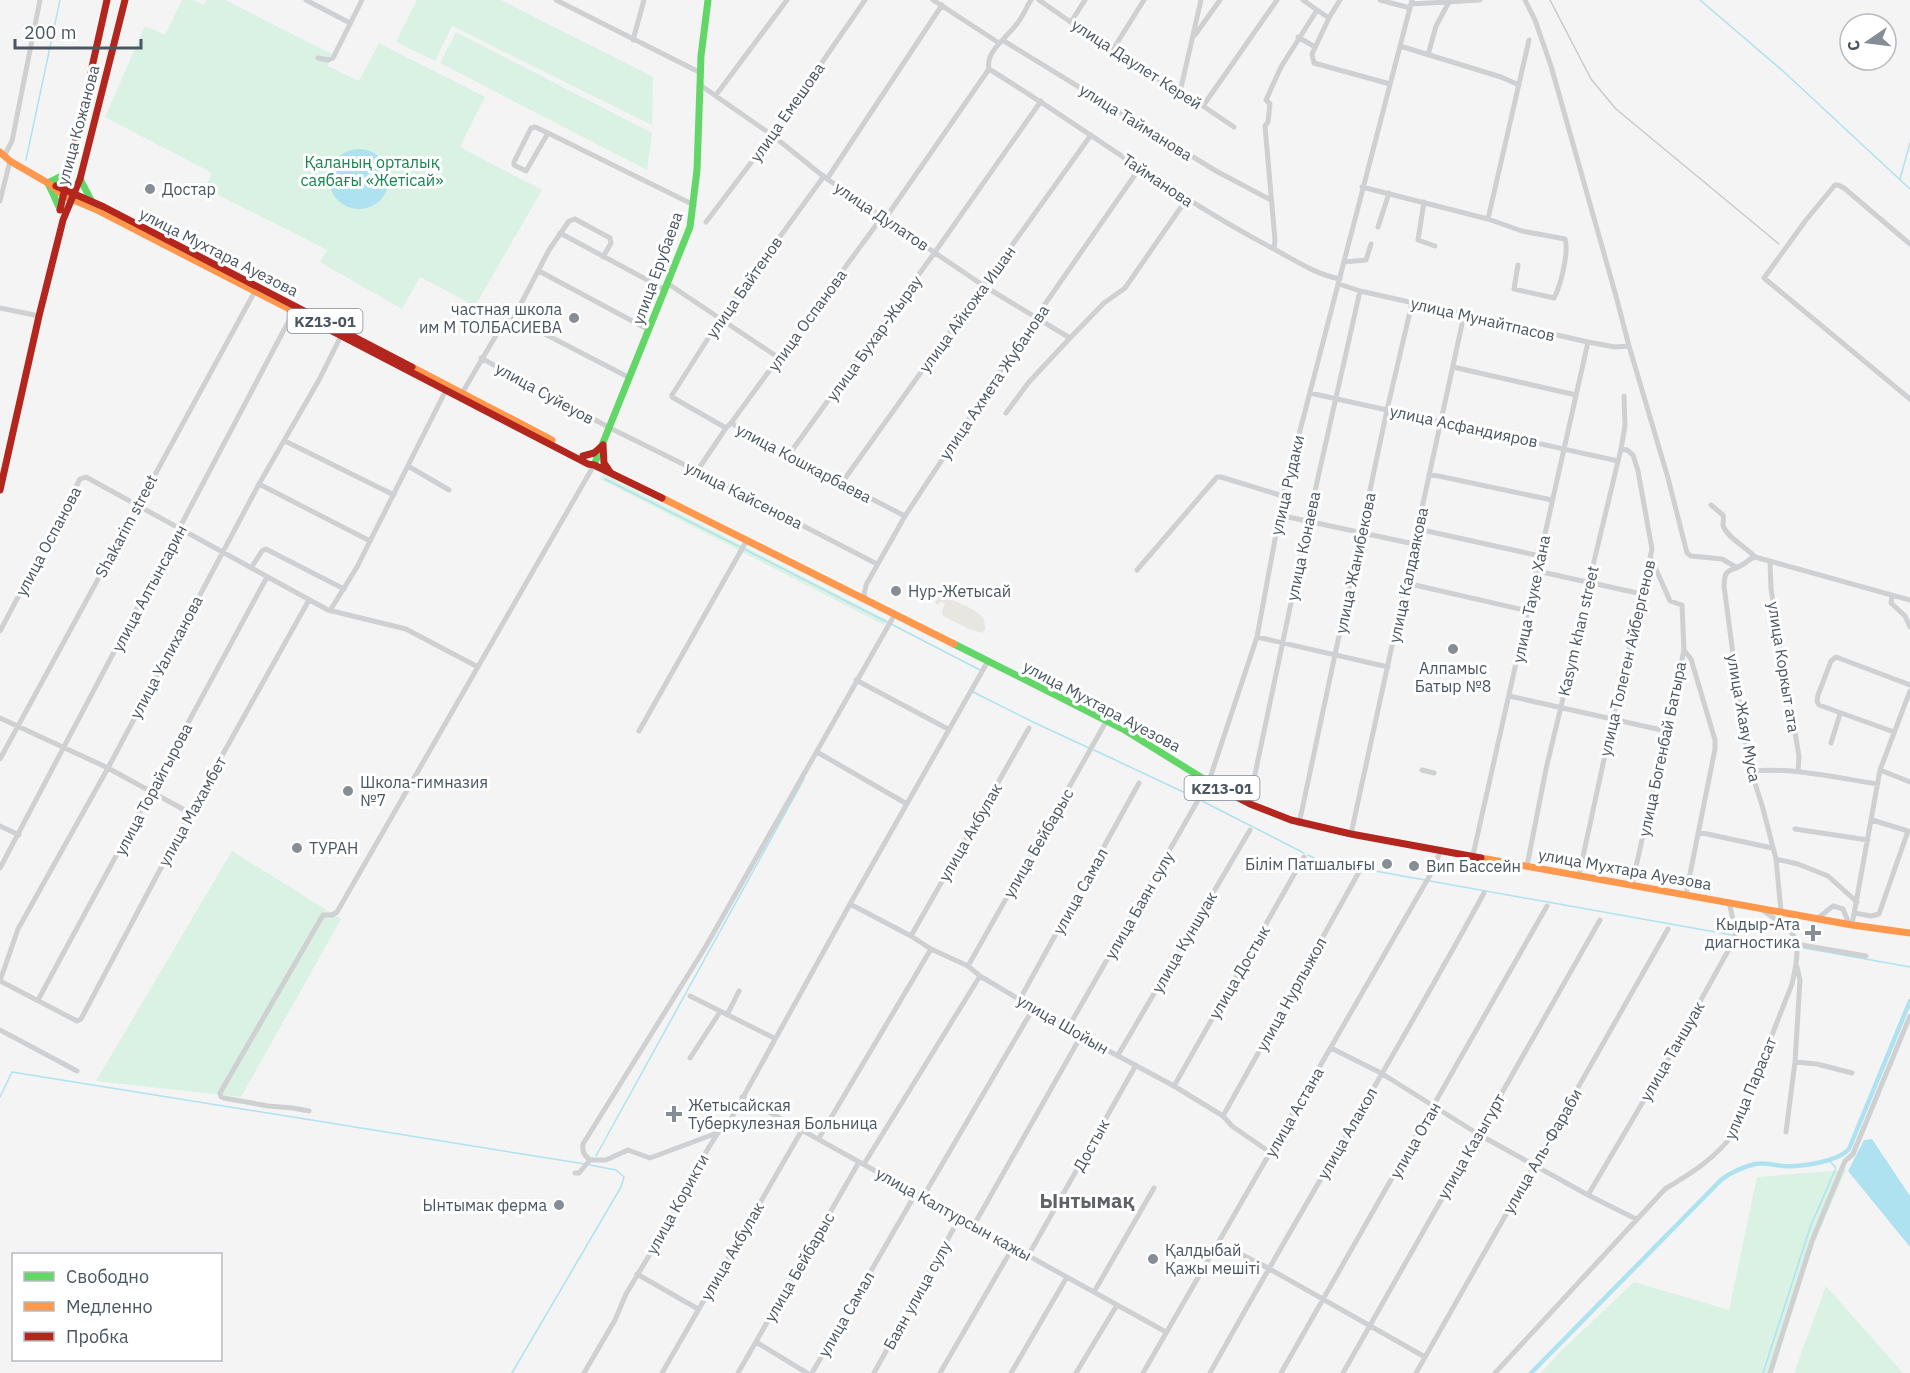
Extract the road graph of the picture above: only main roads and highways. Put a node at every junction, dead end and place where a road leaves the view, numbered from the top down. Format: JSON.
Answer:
{"nodes":[{"id":1,"x":107,"y":0,"type":"edge"},
{"id":2,"x":125,"y":0,"type":"edge"},
{"id":3,"x":708,"y":0,"type":"edge"},
{"id":4,"x":93,"y":70,"type":"junction"},
{"id":5,"x":106,"y":72,"type":"junction"},
{"id":6,"x":5,"y":156,"type":"edge"},
{"id":7,"x":68,"y":173,"type":"junction"},
{"id":8,"x":80,"y":179,"type":"junction"},
{"id":9,"x":50,"y":184,"type":"junction"},
{"id":10,"x":65,"y":192,"type":"junction"},
{"id":11,"x":73,"y":197,"type":"junction"},
{"id":12,"x":89,"y":204,"type":"junction"},
{"id":13,"x":63,"y":216,"type":"junction"},
{"id":14,"x":295,"y":310,"type":"junction"},
{"id":15,"x":461,"y":395,"type":"junction"},
{"id":16,"x":603,"y":445,"type":"junction"},
{"id":17,"x":583,"y":456,"type":"junction"},
{"id":18,"x":594,"y":465,"type":"junction"},
{"id":19,"x":2,"y":466,"type":"edge"},
{"id":20,"x":611,"y":473,"type":"junction"},
{"id":21,"x":0,"y":490,"type":"edge"},
{"id":22,"x":1910,"y":933,"type":"edge"}],
"edges":[{"from":1,"to":4,"type":"main road","name":"улица Кожанова"},
{"from":2,"to":5,"type":"main road","name":"улица Кожанова"},
{"from":3,"to":16,"type":"main road","name":"улица Ерубаева"},
{"from":4,"to":5,"type":"main road"},
{"from":4,"to":7,"type":"main road","name":"улица Кожанова"},
{"from":5,"to":8,"type":"main road","name":"улица Кожанова"},
{"from":6,"to":9,"type":"main road","name":"улица Мухтара Ауезова","number":"KZ13-01"},
{"from":7,"to":9,"type":"main road"},
{"from":7,"to":10,"type":"main road","name":"улица Кожанова"},
{"from":8,"to":11,"type":"main road","name":"улица Кожанова"},
{"from":8,"to":12,"type":"main road"},
{"from":9,"to":10,"type":"main road","name":"улица Мухтара Ауезова","number":"KZ13-01"},
{"from":9,"to":13,"type":"main road"},
{"from":10,"to":11,"type":"main road","name":"улица Мухтара Ауезова","number":"KZ13-01"},
{"from":10,"to":13,"type":"main road","name":"улица Кожанова"},
{"from":11,"to":12,"type":"main road","name":"улица Мухтара Ауезова","number":"KZ13-01"},
{"from":11,"to":13,"type":"main road","name":"улица Кожанова"},
{"from":12,"to":13,"type":"main road"},
{"from":12,"to":14,"type":"main road","name":"улица Мухтара Ауезова","number":"KZ13-01"},
{"from":12,"to":14,"type":"main road","name":"улица Мухтара Ауезова","number":"KZ13-01"},
{"from":13,"to":19,"type":"main road","name":"улица Кожанова"},
{"from":14,"to":15,"type":"main road","name":"улица Мухтара Ауезова","number":"KZ13-01"},
{"from":15,"to":17,"type":"main road","name":"улица Мухтара Ауезова","number":"KZ13-01"},
{"from":15,"to":18,"type":"main road","name":"улица Мухтара Ауезова","number":"KZ13-01"},
{"from":16,"to":17,"type":"main road"},
{"from":16,"to":18,"type":"main road","name":"улица Ерубаева"},
{"from":16,"to":20,"type":"main road"},
{"from":17,"to":18,"type":"main road","name":"улица Мухтара Ауезова","number":"KZ13-01"},
{"from":18,"to":20,"type":"main road","name":"улица Мухтара Ауезова","number":"KZ13-01"},
{"from":19,"to":21,"type":"main road","name":"улица Кожанова"},
{"from":20,"to":22,"type":"main road","name":"улица Мухтара Ауезова","number":"KZ13-01"}]}
